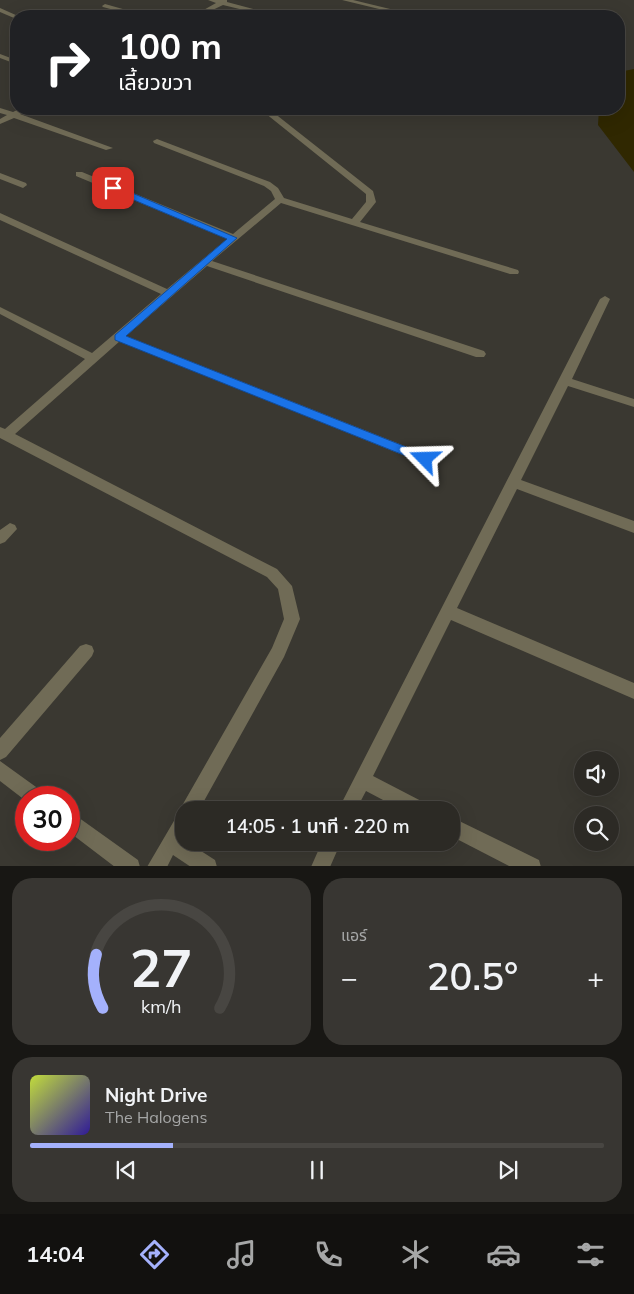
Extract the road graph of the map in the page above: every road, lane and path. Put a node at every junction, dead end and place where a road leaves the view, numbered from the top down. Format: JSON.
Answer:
{"nodes":[{"id":1,"x":211,"y":0,"type":"edge"},
{"id":2,"x":345,"y":0,"type":"edge"},
{"id":3,"x":224,"y":1,"type":"edge"},
{"id":4,"x":104,"y":6,"type":"dead end"},
{"id":5,"x":119,"y":10,"type":"edge"},
{"id":6,"x":207,"y":10,"type":"edge"},
{"id":7,"x":255,"y":10,"type":"edge"},
{"id":8,"x":389,"y":10,"type":"edge"},
{"id":9,"x":13,"y":115,"type":"joint"},
{"id":10,"x":271,"y":115,"type":"edge"},
{"id":11,"x":0,"y":122,"type":"edge"},
{"id":12,"x":157,"y":141,"type":"dead end"},
{"id":13,"x":108,"y":148,"type":"dead end"},
{"id":14,"x":79,"y":174,"type":"dead end"},
{"id":15,"x":0,"y":176,"type":"edge"},
{"id":16,"x":23,"y":185,"type":"dead end"},
{"id":17,"x":280,"y":200,"type":"junction"},
{"id":18,"x":0,"y":216,"type":"edge"},
{"id":19,"x":353,"y":224,"type":"junction"},
{"id":20,"x":233,"y":238,"type":"junction"},
{"id":21,"x":204,"y":262,"type":"junction"},
{"id":22,"x":514,"y":272,"type":"dead end"},
{"id":23,"x":168,"y":293,"type":"junction"},
{"id":24,"x":605,"y":300,"type":"dead end"},
{"id":25,"x":0,"y":310,"type":"edge"},
{"id":26,"x":119,"y":337,"type":"junction"},
{"id":27,"x":480,"y":354,"type":"dead end"},
{"id":28,"x":94,"y":359,"type":"junction"},
{"id":29,"x":566,"y":381,"type":"junction"},
{"id":30,"x":634,"y":403,"type":"edge"},
{"id":31,"x":3,"y":434,"type":"edge"},
{"id":32,"x":425,"y":459,"type":"dead end"},
{"id":33,"x":513,"y":482,"type":"junction"},
{"id":34,"x":634,"y":527,"type":"edge"},
{"id":35,"x":447,"y":611,"type":"junction"},
{"id":36,"x":86,"y":651,"type":"dead end"},
{"id":37,"x":634,"y":691,"type":"edge"},
{"id":38,"x":0,"y":751,"type":"edge"},
{"id":39,"x":0,"y":770,"type":"edge"},
{"id":40,"x":362,"y":780,"type":"junction"},
{"id":41,"x":21,"y":786,"type":"edge"},
{"id":42,"x":194,"y":801,"type":"edge"},
{"id":43,"x":352,"y":801,"type":"edge"},
{"id":44,"x":403,"y":801,"type":"edge"},
{"id":45,"x":80,"y":829,"type":"edge"},
{"id":46,"x":460,"y":830,"type":"edge"},
{"id":47,"x":175,"y":835,"type":"edge"},
{"id":48,"x":170,"y":843,"type":"junction"},
{"id":49,"x":328,"y":851,"type":"edge"},
{"id":50,"x":130,"y":866,"type":"edge"},
{"id":51,"x":156,"y":866,"type":"edge"},
{"id":52,"x":208,"y":866,"type":"edge"},
{"id":53,"x":320,"y":866,"type":"edge"},
{"id":54,"x":532,"y":866,"type":"edge"}],
"edges":[{"from":1,"to":3,"type":"street"},
{"from":2,"to":8,"type":"street"},
{"from":3,"to":6,"type":"street"},
{"from":3,"to":7,"type":"street"},
{"from":4,"to":5,"type":"street"},
{"from":9,"to":11,"type":"street"},
{"from":9,"to":13,"type":"street"},
{"from":10,"to":19,"type":"street"},
{"from":12,"to":17,"type":"street"},
{"from":14,"to":20,"type":"street"},
{"from":15,"to":16,"type":"street"},
{"from":17,"to":19,"type":"street"},
{"from":17,"to":20,"type":"street"},
{"from":18,"to":23,"type":"street"},
{"from":19,"to":22,"type":"street"},
{"from":20,"to":21,"type":"street"},
{"from":21,"to":23,"type":"street"},
{"from":21,"to":27,"type":"street"},
{"from":23,"to":26,"type":"street"},
{"from":24,"to":29,"type":"street"},
{"from":25,"to":28,"type":"street"},
{"from":26,"to":28,"type":"street"},
{"from":26,"to":32,"type":"street"},
{"from":28,"to":31,"type":"street"},
{"from":29,"to":30,"type":"street"},
{"from":29,"to":33,"type":"street"},
{"from":31,"to":42,"type":"street"},
{"from":33,"to":34,"type":"street"},
{"from":33,"to":35,"type":"street"},
{"from":35,"to":37,"type":"street"},
{"from":35,"to":40,"type":"street"},
{"from":36,"to":38,"type":"street"},
{"from":39,"to":41,"type":"street"},
{"from":40,"to":43,"type":"street"},
{"from":40,"to":44,"type":"street"},
{"from":45,"to":50,"type":"street"},
{"from":46,"to":54,"type":"street"},
{"from":47,"to":48,"type":"street"},
{"from":48,"to":51,"type":"street"},
{"from":48,"to":52,"type":"street"},
{"from":49,"to":53,"type":"street"}]}
